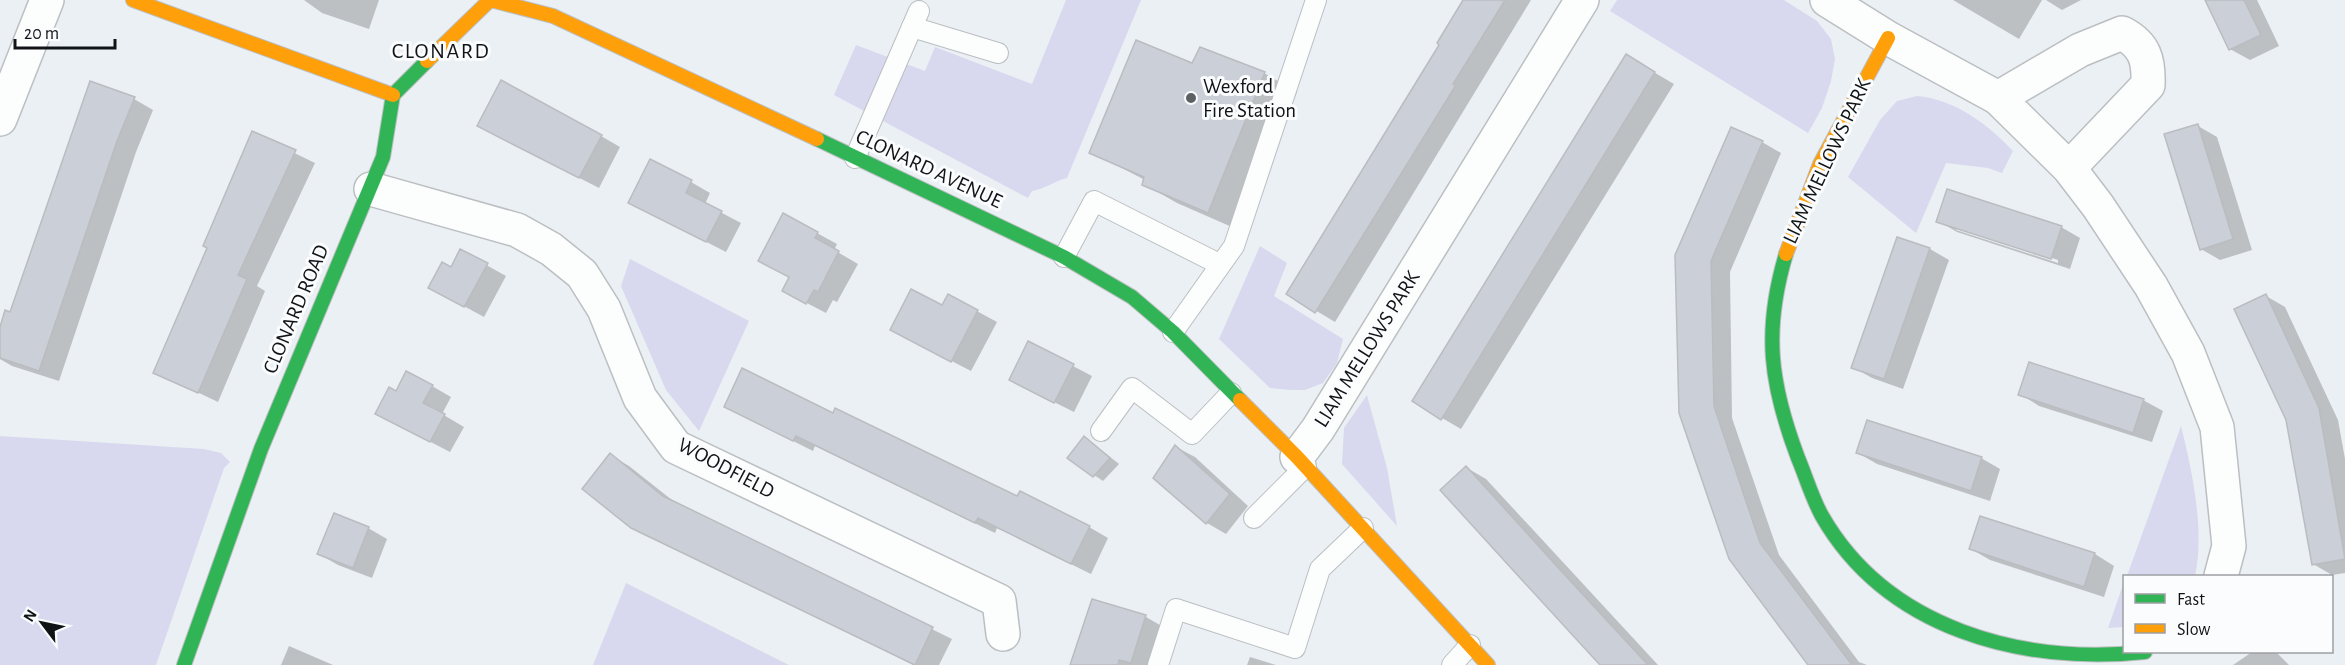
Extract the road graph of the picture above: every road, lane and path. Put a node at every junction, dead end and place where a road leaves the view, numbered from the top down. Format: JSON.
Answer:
{"nodes":[{"id":1,"x":47,"y":0,"type":"edge"},
{"id":2,"x":133,"y":0,"type":"edge"},
{"id":3,"x":490,"y":0,"type":"edge"},
{"id":4,"x":1316,"y":0,"type":"edge"},
{"id":5,"x":1582,"y":0,"type":"edge"},
{"id":6,"x":1827,"y":0,"type":"edge"},
{"id":7,"x":1888,"y":38,"type":"junction"},
{"id":8,"x":998,"y":53,"type":"dead end"},
{"id":9,"x":393,"y":95,"type":"junction"},
{"id":10,"x":1998,"y":98,"type":"junction"},
{"id":11,"x":0,"y":119,"type":"edge"},
{"id":12,"x":855,"y":158,"type":"junction"},
{"id":13,"x":2069,"y":168,"type":"junction"},
{"id":14,"x":371,"y":189,"type":"junction"},
{"id":15,"x":1064,"y":257,"type":"junction"},
{"id":16,"x":1219,"y":264,"type":"junction"},
{"id":17,"x":1173,"y":332,"type":"junction"},
{"id":18,"x":1231,"y":393,"type":"junction"},
{"id":19,"x":1101,"y":431,"type":"dead end"},
{"id":20,"x":1302,"y":461,"type":"junction"},
{"id":21,"x":1254,"y":518,"type":"dead end"},
{"id":22,"x":1363,"y":528,"type":"junction"},
{"id":23,"x":2221,"y":575,"type":"edge"},
{"id":24,"x":1003,"y":634,"type":"dead end"},
{"id":25,"x":1470,"y":645,"type":"junction"},
{"id":26,"x":2129,"y":653,"type":"edge"},
{"id":27,"x":184,"y":665,"type":"edge"},
{"id":28,"x":1158,"y":665,"type":"edge"},
{"id":29,"x":1452,"y":665,"type":"edge"},
{"id":30,"x":1488,"y":665,"type":"edge"}],
"edges":[{"from":1,"to":11,"type":"street"},
{"from":2,"to":9,"type":"street"},
{"from":3,"to":9,"type":"street"},
{"from":3,"to":12,"type":"street","name":"CLONARD AVENUE"},
{"from":4,"to":16,"type":"lane"},
{"from":5,"to":20,"type":"street","name":"LIAM MELLOWS PARK"},
{"from":6,"to":7,"type":"street"},
{"from":7,"to":10,"type":"street"},
{"from":7,"to":26,"type":"street","name":"LIAM MELLOWS PARK"},
{"from":8,"to":12,"type":"lane"},
{"from":9,"to":14,"type":"street","name":"CLONARD ROAD"},
{"from":10,"to":13,"type":"street"},
{"from":10,"to":13,"type":"street"},
{"from":12,"to":15,"type":"street","name":"CLONARD AVENUE"},
{"from":13,"to":23,"type":"street"},
{"from":14,"to":24,"type":"street","name":"WOODFIELD"},
{"from":14,"to":27,"type":"street","name":"CLONARD ROAD"},
{"from":15,"to":16,"type":"lane"},
{"from":15,"to":17,"type":"street","name":"CLONARD AVENUE"},
{"from":16,"to":17,"type":"lane"},
{"from":17,"to":18,"type":"street","name":"CLONARD AVENUE"},
{"from":18,"to":19,"type":"lane"},
{"from":18,"to":20,"type":"street","name":"CLONARD AVENUE"},
{"from":20,"to":21,"type":"lane"},
{"from":20,"to":22,"type":"street"},
{"from":22,"to":25,"type":"street"},
{"from":22,"to":28,"type":"lane"},
{"from":25,"to":29,"type":"lane"},
{"from":25,"to":30,"type":"street"}]}
